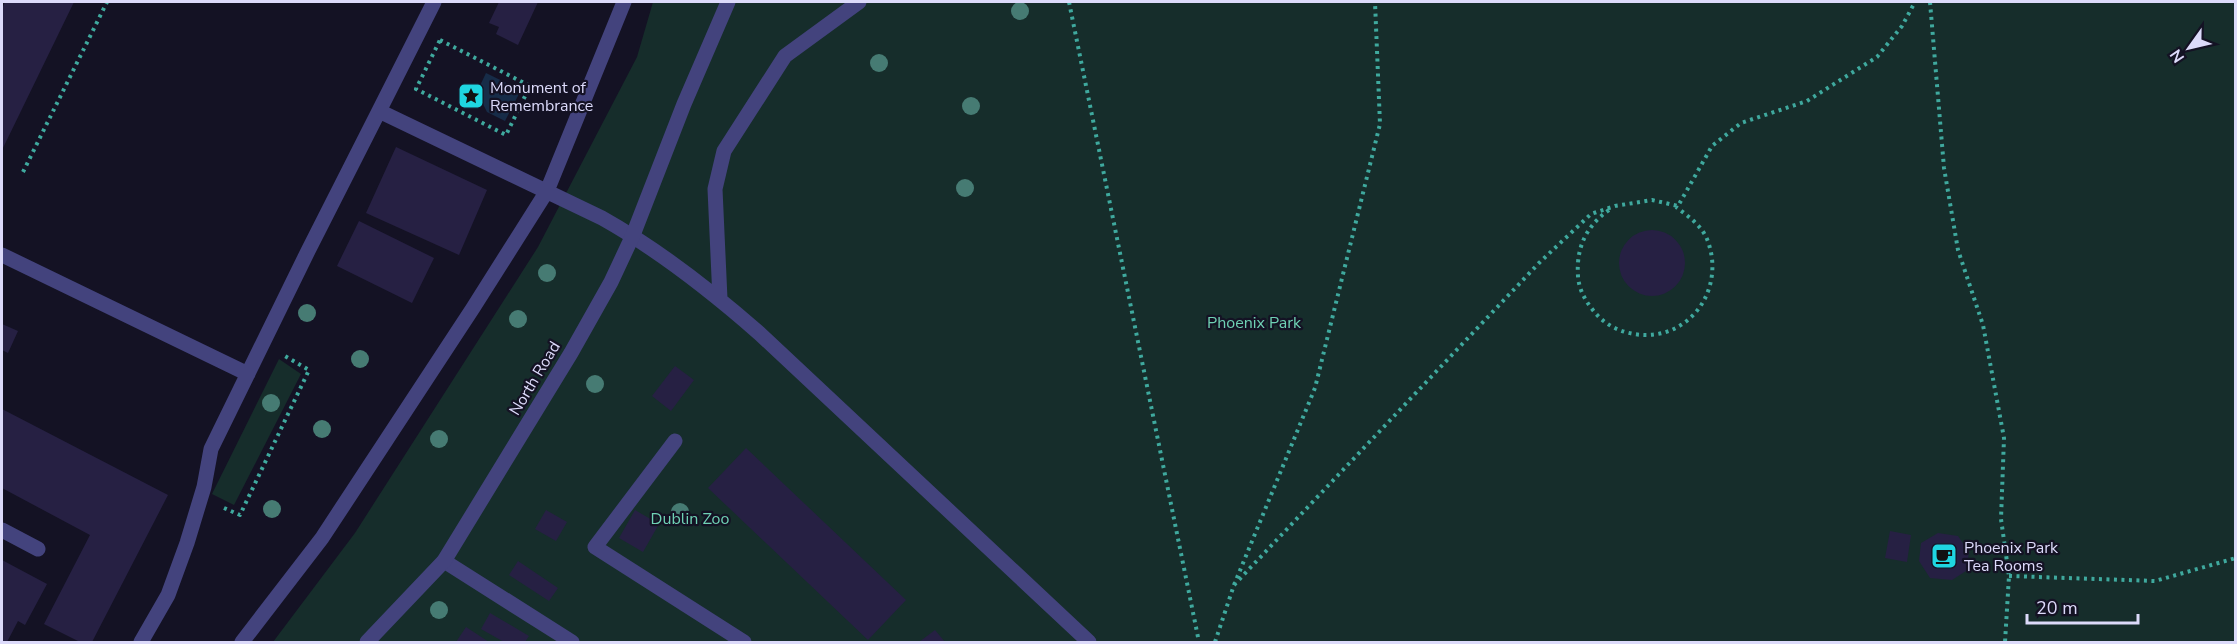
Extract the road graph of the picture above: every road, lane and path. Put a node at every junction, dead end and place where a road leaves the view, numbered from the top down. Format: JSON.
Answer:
{"nodes":[{"id":1,"x":107,"y":2,"type":"edge"},
{"id":2,"x":434,"y":2,"type":"edge"},
{"id":3,"x":624,"y":2,"type":"edge"},
{"id":4,"x":728,"y":2,"type":"edge"},
{"id":5,"x":859,"y":2,"type":"edge"},
{"id":6,"x":1069,"y":2,"type":"edge"},
{"id":7,"x":1375,"y":2,"type":"edge"},
{"id":8,"x":1916,"y":2,"type":"edge"},
{"id":9,"x":1930,"y":2,"type":"edge"},
{"id":10,"x":469,"y":56,"type":"joint"},
{"id":11,"x":379,"y":111,"type":"junction"},
{"id":12,"x":23,"y":172,"type":"dead end"},
{"id":13,"x":547,"y":191,"type":"junction"},
{"id":14,"x":1652,"y":200,"type":"junction"},
{"id":15,"x":1615,"y":206,"type":"junction"},
{"id":16,"x":633,"y":236,"type":"junction"},
{"id":17,"x":2,"y":255,"type":"edge"},
{"id":18,"x":720,"y":299,"type":"junction"},
{"id":19,"x":263,"y":343,"type":"junction"},
{"id":20,"x":248,"y":374,"type":"junction"},
{"id":21,"x":675,"y":441,"type":"dead end"},
{"id":22,"x":201,"y":499,"type":"junction"},
{"id":23,"x":2,"y":530,"type":"edge"},
{"id":24,"x":38,"y":549,"type":"dead end"},
{"id":25,"x":2235,"y":558,"type":"edge"},
{"id":26,"x":444,"y":561,"type":"junction"},
{"id":27,"x":2009,"y":576,"type":"junction"},
{"id":28,"x":1234,"y":585,"type":"junction"},
{"id":29,"x":141,"y":642,"type":"edge"},
{"id":30,"x":242,"y":642,"type":"edge"},
{"id":31,"x":368,"y":642,"type":"edge"},
{"id":32,"x":572,"y":642,"type":"edge"},
{"id":33,"x":744,"y":642,"type":"edge"},
{"id":34,"x":1089,"y":642,"type":"edge"},
{"id":35,"x":1199,"y":642,"type":"edge"},
{"id":36,"x":1215,"y":642,"type":"edge"},
{"id":37,"x":2005,"y":642,"type":"edge"}],
"edges":[{"from":1,"to":12,"type":"path"},
{"from":2,"to":11,"type":"street"},
{"from":3,"to":13,"type":"street"},
{"from":4,"to":16,"type":"street","name":"North Road"},
{"from":5,"to":18,"type":"street"},
{"from":6,"to":35,"type":"path"},
{"from":7,"to":28,"type":"path"},
{"from":8,"to":14,"type":"path"},
{"from":9,"to":27,"type":"path"},
{"from":10,"to":10,"type":"path"},
{"from":11,"to":13,"type":"street"},
{"from":11,"to":19,"type":"street"},
{"from":13,"to":16,"type":"street"},
{"from":13,"to":30,"type":"street"},
{"from":14,"to":15,"type":"path"},
{"from":14,"to":15,"type":"path"},
{"from":15,"to":28,"type":"path"},
{"from":16,"to":18,"type":"street"},
{"from":16,"to":26,"type":"street","name":"North Road"},
{"from":17,"to":20,"type":"street"},
{"from":18,"to":34,"type":"street"},
{"from":19,"to":20,"type":"street"},
{"from":19,"to":22,"type":"path"},
{"from":20,"to":22,"type":"street"},
{"from":21,"to":33,"type":"street"},
{"from":22,"to":29,"type":"street"},
{"from":23,"to":24,"type":"street"},
{"from":25,"to":27,"type":"path"},
{"from":26,"to":31,"type":"street","name":"North Road"},
{"from":26,"to":32,"type":"street"},
{"from":27,"to":37,"type":"path"},
{"from":28,"to":36,"type":"path"}]}
